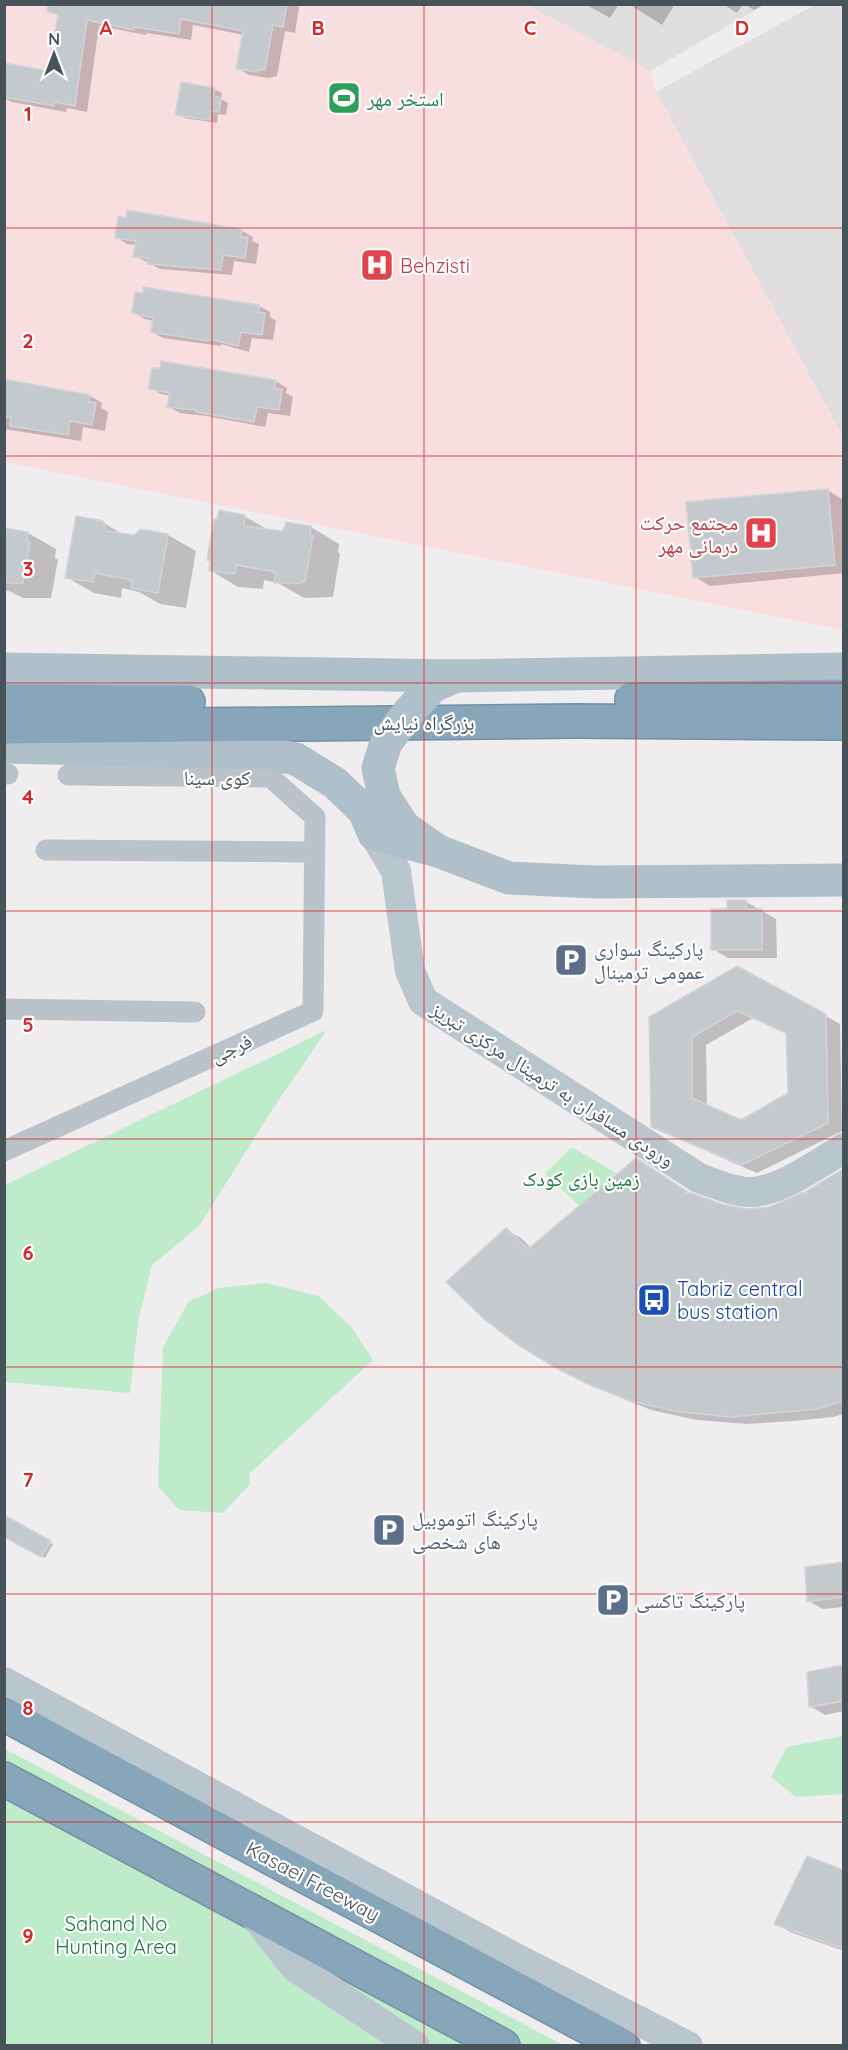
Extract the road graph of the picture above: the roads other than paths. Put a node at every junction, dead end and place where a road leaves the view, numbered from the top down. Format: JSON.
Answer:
{"nodes":[{"id":1,"x":4,"y":669,"type":"edge"},
{"id":2,"x":843,"y":669,"type":"edge"},
{"id":3,"x":456,"y":676,"type":"junction"},
{"id":4,"x":843,"y":696,"type":"edge"},
{"id":5,"x":4,"y":701,"type":"edge"},
{"id":6,"x":843,"y":723,"type":"edge"},
{"id":7,"x":4,"y":728,"type":"edge"},
{"id":8,"x":6,"y":765,"type":"edge"},
{"id":9,"x":68,"y":776,"type":"dead end"},
{"id":10,"x":374,"y":834,"type":"junction"},
{"id":11,"x":46,"y":850,"type":"dead end"},
{"id":12,"x":438,"y":850,"type":"junction"},
{"id":13,"x":314,"y":852,"type":"junction"},
{"id":14,"x":843,"y":880,"type":"edge"},
{"id":15,"x":4,"y":1010,"type":"edge"},
{"id":16,"x":195,"y":1012,"type":"dead end"},
{"id":17,"x":843,"y":1148,"type":"edge"},
{"id":18,"x":4,"y":1151,"type":"edge"},
{"id":19,"x":4,"y":1682,"type":"edge"},
{"id":20,"x":4,"y":1714,"type":"edge"},
{"id":21,"x":4,"y":1779,"type":"edge"},
{"id":22,"x":252,"y":1912,"type":"junction"},
{"id":23,"x":415,"y":2046,"type":"edge"},
{"id":24,"x":503,"y":2046,"type":"edge"},
{"id":25,"x":623,"y":2046,"type":"edge"},
{"id":26,"x":688,"y":2046,"type":"edge"}],
"edges":[{"from":1,"to":3,"type":"main road"},
{"from":2,"to":3,"type":"main road"},
{"from":3,"to":12,"type":"main road","bridge":true},
{"from":4,"to":5,"type":"highway","name":"بزرگراه نیایش"},
{"from":6,"to":7,"type":"highway","name":"بزرگراه نیایش"},
{"from":8,"to":10,"type":"main road"},
{"from":9,"to":13,"type":"street","name":"کوی سینا"},
{"from":10,"to":12,"type":"main road"},
{"from":10,"to":17,"type":"street","name":"ورودی مسافران به ترمینال مرکزی تبریز"},
{"from":11,"to":13,"type":"street"},
{"from":12,"to":14,"type":"main road"},
{"from":13,"to":18,"type":"street","name":"فرجی"},
{"from":15,"to":16,"type":"street"},
{"from":19,"to":26,"type":"street"},
{"from":20,"to":25,"type":"highway","name":"Kasaei Freeway"},
{"from":21,"to":22,"type":"highway"},
{"from":22,"to":23,"type":"street"},
{"from":22,"to":24,"type":"highway"}]}
